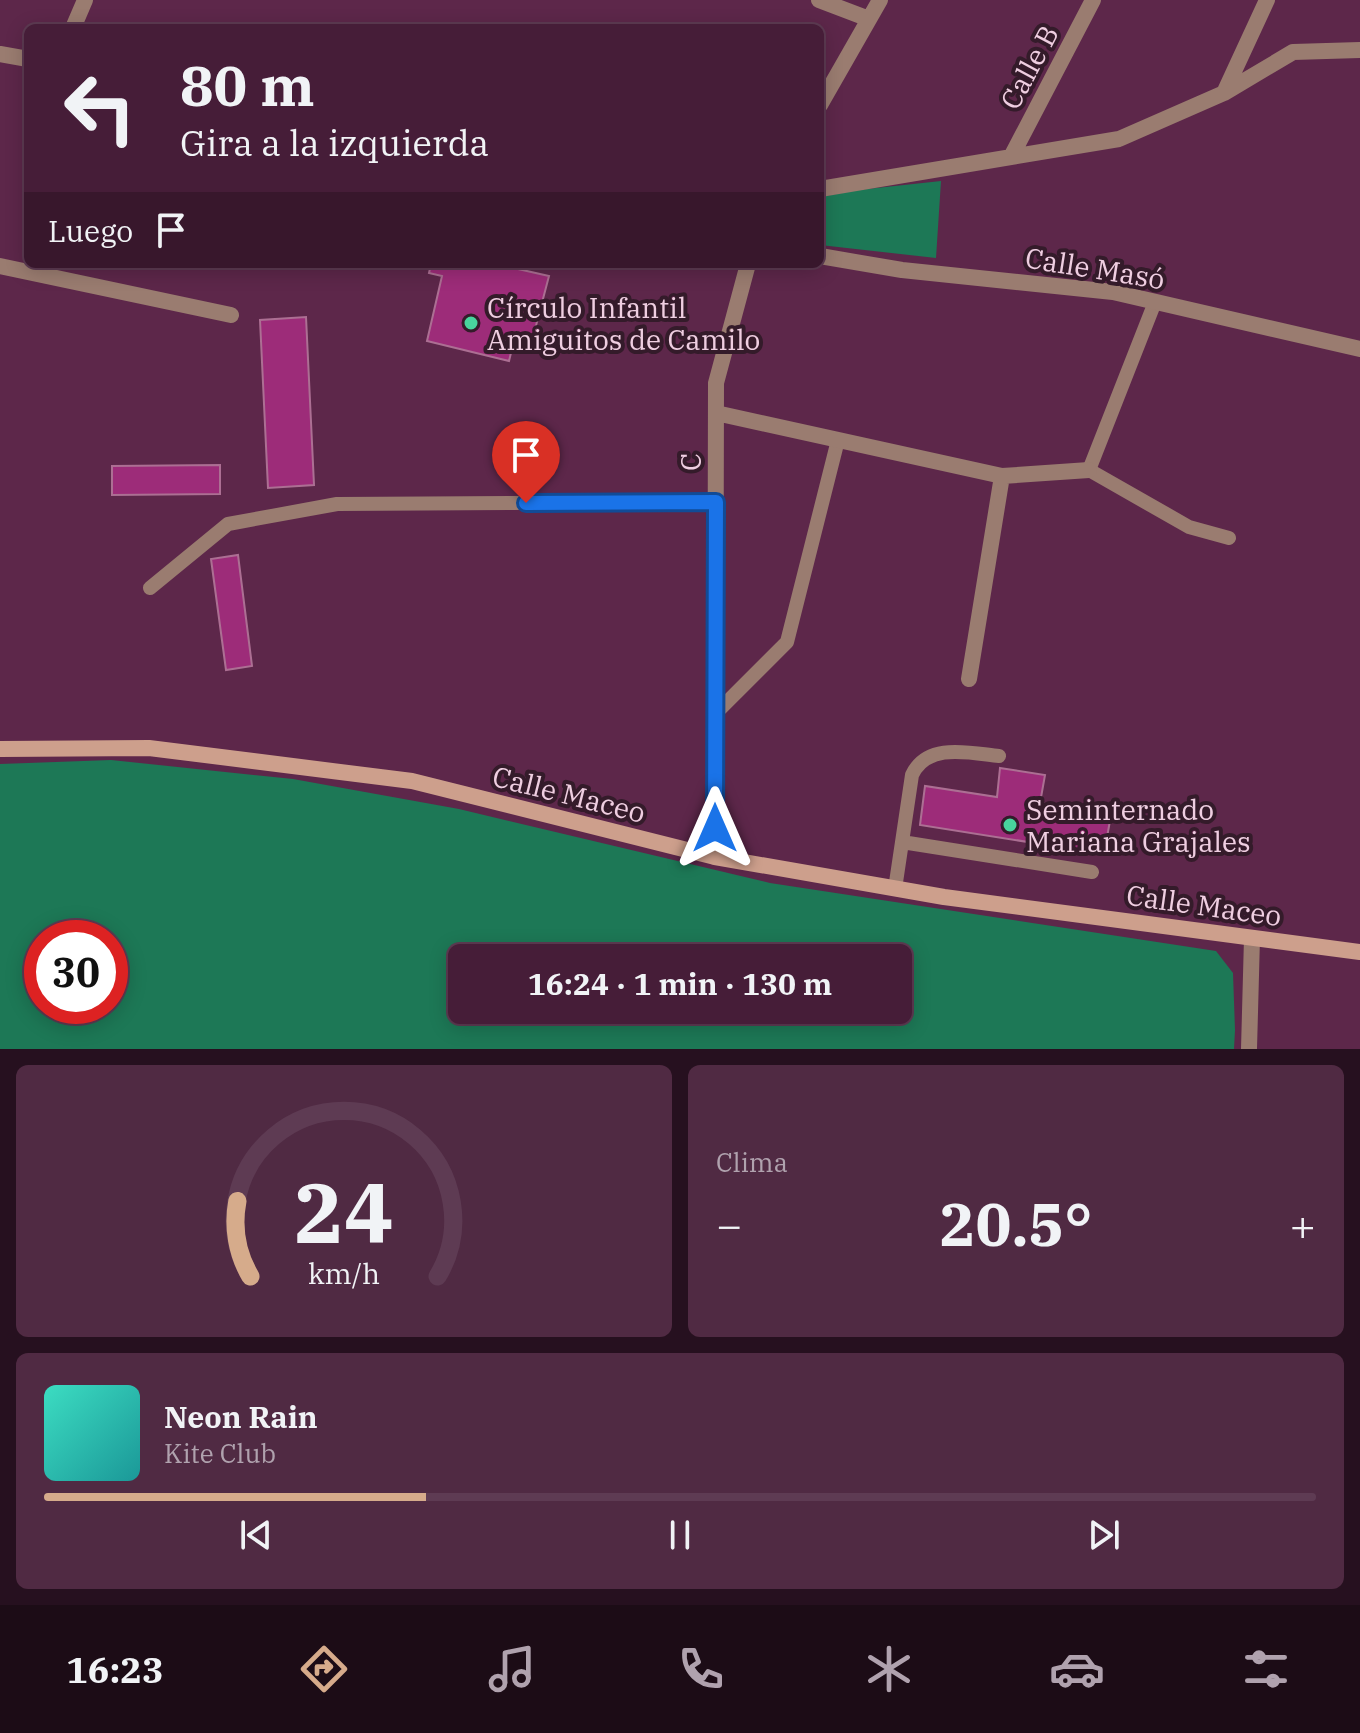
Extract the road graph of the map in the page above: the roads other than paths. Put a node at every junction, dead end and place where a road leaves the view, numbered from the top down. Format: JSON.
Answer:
{"nodes":[{"id":1,"x":85,"y":0,"type":"edge"},
{"id":2,"x":819,"y":0,"type":"edge"},
{"id":3,"x":880,"y":0,"type":"edge"},
{"id":4,"x":1093,"y":0,"type":"edge"},
{"id":5,"x":1267,"y":0,"type":"edge"},
{"id":6,"x":869,"y":19,"type":"junction"},
{"id":7,"x":75,"y":24,"type":"edge"},
{"id":8,"x":1360,"y":50,"type":"edge"},
{"id":9,"x":0,"y":54,"type":"edge"},
{"id":10,"x":24,"y":58,"type":"edge"},
{"id":11,"x":1224,"y":93,"type":"junction"},
{"id":12,"x":824,"y":98,"type":"edge"},
{"id":13,"x":1011,"y":157,"type":"junction"},
{"id":14,"x":824,"y":188,"type":"edge"},
{"id":15,"x":824,"y":257,"type":"edge"},
{"id":16,"x":0,"y":266,"type":"edge"},
{"id":17,"x":747,"y":268,"type":"edge"},
{"id":18,"x":1155,"y":302,"type":"junction"},
{"id":19,"x":231,"y":315,"type":"dead end"},
{"id":20,"x":1360,"y":349,"type":"edge"},
{"id":21,"x":716,"y":413,"type":"junction"},
{"id":22,"x":838,"y":440,"type":"junction"},
{"id":23,"x":1089,"y":470,"type":"junction"},
{"id":24,"x":1002,"y":476,"type":"junction"},
{"id":25,"x":716,"y":502,"type":"junction"},
{"id":26,"x":1229,"y":538,"type":"dead end"},
{"id":27,"x":150,"y":588,"type":"dead end"},
{"id":28,"x":969,"y":679,"type":"dead end"},
{"id":29,"x":715,"y":714,"type":"junction"},
{"id":30,"x":0,"y":749,"type":"edge"},
{"id":31,"x":999,"y":756,"type":"dead end"},
{"id":32,"x":902,"y":842,"type":"junction"},
{"id":33,"x":715,"y":857,"type":"junction"},
{"id":34,"x":1092,"y":872,"type":"dead end"},
{"id":35,"x":895,"y":889,"type":"junction"},
{"id":36,"x":1252,"y":938,"type":"junction"},
{"id":37,"x":1360,"y":952,"type":"edge"},
{"id":38,"x":1249,"y":1049,"type":"edge"}],
"edges":[{"from":1,"to":7,"type":"street"},
{"from":2,"to":6,"type":"street"},
{"from":3,"to":6,"type":"street"},
{"from":4,"to":13,"type":"street","name":"Calle B"},
{"from":5,"to":11,"type":"street"},
{"from":6,"to":12,"type":"street"},
{"from":8,"to":11,"type":"street"},
{"from":9,"to":10,"type":"street"},
{"from":11,"to":13,"type":"street"},
{"from":13,"to":14,"type":"street"},
{"from":15,"to":18,"type":"street","name":"Calle Masó"},
{"from":16,"to":19,"type":"street"},
{"from":17,"to":21,"type":"street","name":"C"},
{"from":18,"to":20,"type":"street","name":"Calle Masó"},
{"from":18,"to":23,"type":"lane"},
{"from":21,"to":22,"type":"street"},
{"from":21,"to":25,"type":"street","name":"C"},
{"from":22,"to":24,"type":"street"},
{"from":22,"to":29,"type":"lane"},
{"from":23,"to":24,"type":"street"},
{"from":23,"to":26,"type":"lane"},
{"from":24,"to":28,"type":"street"},
{"from":25,"to":27,"type":"lane"},
{"from":25,"to":29,"type":"street","name":"C"},
{"from":29,"to":33,"type":"street","name":"C"},
{"from":30,"to":33,"type":"street","name":"Calle Maceo"},
{"from":31,"to":32,"type":"lane"},
{"from":32,"to":34,"type":"lane"},
{"from":32,"to":35,"type":"lane"},
{"from":33,"to":35,"type":"street","name":"Calle Maceo"},
{"from":35,"to":36,"type":"street","name":"Calle Maceo"},
{"from":36,"to":37,"type":"street","name":"Calle Maceo"},
{"from":36,"to":38,"type":"street"}]}
